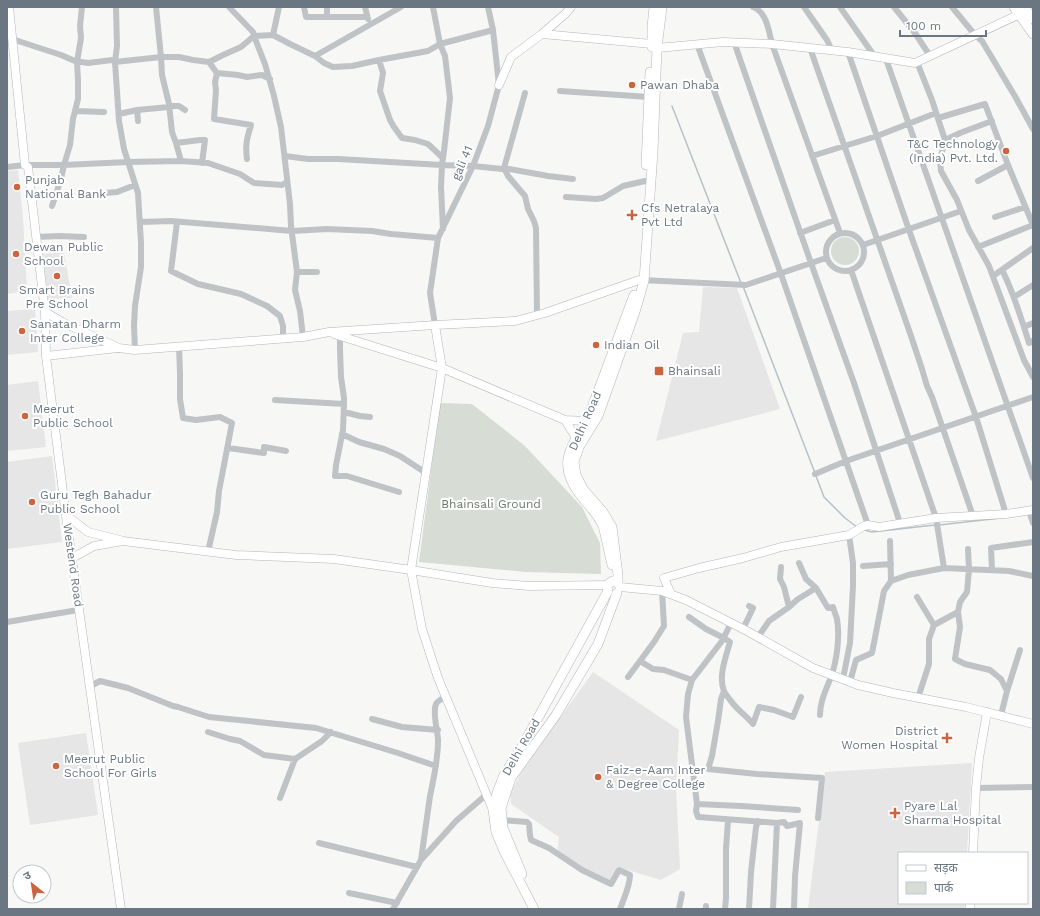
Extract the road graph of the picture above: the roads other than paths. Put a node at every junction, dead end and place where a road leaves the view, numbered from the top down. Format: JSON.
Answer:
{"nodes":[{"id":1,"x":9,"y":7,"type":"edge"},
{"id":2,"x":82,"y":7,"type":"edge"},
{"id":3,"x":116,"y":7,"type":"edge"},
{"id":4,"x":156,"y":7,"type":"edge"},
{"id":5,"x":229,"y":7,"type":"edge"},
{"id":6,"x":279,"y":7,"type":"edge"},
{"id":7,"x":304,"y":7,"type":"edge"},
{"id":8,"x":327,"y":7,"type":"edge"},
{"id":9,"x":365,"y":7,"type":"edge"},
{"id":10,"x":401,"y":7,"type":"edge"},
{"id":11,"x":433,"y":7,"type":"edge"},
{"id":12,"x":488,"y":7,"type":"edge"},
{"id":13,"x":571,"y":7,"type":"edge"},
{"id":14,"x":654,"y":7,"type":"edge"},
{"id":15,"x":662,"y":7,"type":"edge"},
{"id":16,"x":753,"y":7,"type":"edge"},
{"id":17,"x":804,"y":7,"type":"edge"},
{"id":18,"x":840,"y":7,"type":"edge"},
{"id":19,"x":894,"y":7,"type":"edge"},
{"id":20,"x":952,"y":7,"type":"edge"},
{"id":21,"x":1020,"y":10,"type":"edge"},
{"id":22,"x":327,"y":17,"type":"junction"},
{"id":23,"x":367,"y":17,"type":"junction"},
{"id":24,"x":1033,"y":19,"type":"edge"},
{"id":25,"x":369,"y":25,"type":"junction"},
{"id":26,"x":493,"y":30,"type":"junction"},
{"id":27,"x":542,"y":34,"type":"junction"},
{"id":28,"x":1033,"y":34,"type":"edge"},
{"id":29,"x":273,"y":35,"type":"junction"},
{"id":30,"x":975,"y":35,"type":"junction"},
{"id":31,"x":254,"y":36,"type":"junction"},
{"id":32,"x":9,"y":39,"type":"edge"},
{"id":33,"x":734,"y":42,"type":"junction"},
{"id":34,"x":440,"y":44,"type":"junction"},
{"id":35,"x":697,"y":44,"type":"junction"},
{"id":36,"x":772,"y":44,"type":"junction"},
{"id":37,"x":655,"y":46,"type":"junction"},
{"id":38,"x":810,"y":48,"type":"junction"},
{"id":39,"x":832,"y":51,"type":"junction"},
{"id":40,"x":848,"y":52,"type":"junction"},
{"id":41,"x":315,"y":56,"type":"junction"},
{"id":42,"x":930,"y":56,"type":"junction"},
{"id":43,"x":161,"y":57,"type":"junction"},
{"id":44,"x":875,"y":57,"type":"junction"},
{"id":45,"x":886,"y":58,"type":"junction"},
{"id":46,"x":380,"y":60,"type":"junction"},
{"id":47,"x":77,"y":62,"type":"junction"},
{"id":48,"x":115,"y":62,"type":"junction"},
{"id":49,"x":209,"y":62,"type":"junction"},
{"id":50,"x":918,"y":62,"type":"junction"},
{"id":51,"x":217,"y":73,"type":"junction"},
{"id":52,"x":270,"y":79,"type":"junction"},
{"id":53,"x":499,"y":85,"type":"junction"},
{"id":54,"x":560,"y":91,"type":"dead end"},
{"id":55,"x":525,"y":93,"type":"dead end"},
{"id":56,"x":649,"y":97,"type":"junction"},
{"id":57,"x":169,"y":107,"type":"junction"},
{"id":58,"x":137,"y":110,"type":"junction"},
{"id":59,"x":185,"y":110,"type":"dead end"},
{"id":60,"x":75,"y":111,"type":"junction"},
{"id":61,"x":104,"y":112,"type":"dead end"},
{"id":62,"x":119,"y":114,"type":"junction"},
{"id":63,"x":937,"y":116,"type":"junction"},
{"id":64,"x":138,"y":121,"type":"dead end"},
{"id":65,"x":992,"y":121,"type":"junction"},
{"id":66,"x":908,"y":124,"type":"junction"},
{"id":67,"x":1033,"y":129,"type":"edge"},
{"id":68,"x":876,"y":136,"type":"junction"},
{"id":69,"x":945,"y":140,"type":"junction"},
{"id":70,"x":176,"y":143,"type":"junction"},
{"id":71,"x":844,"y":146,"type":"junction"},
{"id":72,"x":285,"y":156,"type":"junction"},
{"id":73,"x":812,"y":156,"type":"junction"},
{"id":74,"x":443,"y":158,"type":"junction"},
{"id":75,"x":246,"y":159,"type":"dead end"},
{"id":76,"x":181,"y":161,"type":"junction"},
{"id":77,"x":128,"y":162,"type":"junction"},
{"id":78,"x":202,"y":163,"type":"junction"},
{"id":79,"x":25,"y":165,"type":"junction"},
{"id":80,"x":1008,"y":165,"type":"junction"},
{"id":81,"x":64,"y":166,"type":"junction"},
{"id":82,"x":442,"y":166,"type":"junction"},
{"id":83,"x":473,"y":166,"type":"junction"},
{"id":84,"x":7,"y":168,"type":"edge"},
{"id":85,"x":504,"y":168,"type":"junction"},
{"id":86,"x":573,"y":179,"type":"dead end"},
{"id":87,"x":645,"y":181,"type":"junction"},
{"id":88,"x":978,"y":181,"type":"dead end"},
{"id":89,"x":287,"y":182,"type":"junction"},
{"id":90,"x":135,"y":185,"type":"junction"},
{"id":91,"x":92,"y":194,"type":"dead end"},
{"id":92,"x":566,"y":197,"type":"dead end"},
{"id":93,"x":52,"y":206,"type":"dead end"},
{"id":94,"x":1025,"y":207,"type":"junction"},
{"id":95,"x":961,"y":211,"type":"junction"},
{"id":96,"x":941,"y":218,"type":"junction"},
{"id":97,"x":994,"y":218,"type":"dead end"},
{"id":98,"x":835,"y":220,"type":"junction"},
{"id":99,"x":140,"y":222,"type":"junction"},
{"id":100,"x":177,"y":222,"type":"junction"},
{"id":101,"x":1033,"y":226,"type":"edge"},
{"id":102,"x":443,"y":230,"type":"junction"},
{"id":103,"x":909,"y":230,"type":"junction"},
{"id":104,"x":292,"y":231,"type":"junction"},
{"id":105,"x":800,"y":233,"type":"junction"},
{"id":106,"x":840,"y":233,"type":"junction"},
{"id":107,"x":36,"y":237,"type":"junction"},
{"id":108,"x":84,"y":237,"type":"dead end"},
{"id":109,"x":438,"y":238,"type":"junction"},
{"id":110,"x":878,"y":240,"type":"junction"},
{"id":111,"x":863,"y":245,"type":"junction"},
{"id":112,"x":978,"y":247,"type":"junction"},
{"id":113,"x":1033,"y":248,"type":"edge"},
{"id":114,"x":826,"y":258,"type":"junction"},
{"id":115,"x":811,"y":263,"type":"junction"},
{"id":116,"x":851,"y":270,"type":"junction"},
{"id":117,"x":1002,"y":270,"type":"junction"},
{"id":118,"x":297,"y":272,"type":"junction"},
{"id":119,"x":317,"y":272,"type":"dead end"},
{"id":120,"x":781,"y":274,"type":"junction"},
{"id":121,"x":993,"y":276,"type":"junction"},
{"id":122,"x":642,"y":280,"type":"junction"},
{"id":123,"x":1033,"y":285,"type":"edge"},
{"id":124,"x":1014,"y":297,"type":"junction"},
{"id":125,"x":45,"y":312,"type":"junction"},
{"id":126,"x":536,"y":315,"type":"junction"},
{"id":127,"x":1033,"y":323,"type":"edge"},
{"id":128,"x":435,"y":325,"type":"junction"},
{"id":129,"x":1024,"y":327,"type":"junction"},
{"id":130,"x":330,"y":332,"type":"junction"},
{"id":131,"x":340,"y":336,"type":"junction"},
{"id":132,"x":303,"y":337,"type":"junction"},
{"id":133,"x":283,"y":338,"type":"junction"},
{"id":134,"x":1033,"y":341,"type":"edge"},
{"id":135,"x":179,"y":346,"type":"junction"},
{"id":136,"x":119,"y":348,"type":"junction"},
{"id":137,"x":135,"y":350,"type":"junction"},
{"id":138,"x":46,"y":356,"type":"junction"},
{"id":139,"x":442,"y":368,"type":"junction"},
{"id":140,"x":1033,"y":377,"type":"edge"},
{"id":141,"x":1033,"y":397,"type":"edge"},
{"id":142,"x":275,"y":400,"type":"dead end"},
{"id":143,"x":344,"y":404,"type":"junction"},
{"id":144,"x":1007,"y":406,"type":"junction"},
{"id":145,"x":344,"y":412,"type":"junction"},
{"id":146,"x":976,"y":417,"type":"junction"},
{"id":147,"x":370,"y":418,"type":"dead end"},
{"id":148,"x":566,"y":420,"type":"junction"},
{"id":149,"x":590,"y":423,"type":"junction"},
{"id":150,"x":943,"y":428,"type":"junction"},
{"id":151,"x":342,"y":434,"type":"junction"},
{"id":152,"x":579,"y":440,"type":"junction"},
{"id":153,"x":909,"y":440,"type":"junction"},
{"id":154,"x":228,"y":448,"type":"junction"},
{"id":155,"x":876,"y":451,"type":"junction"},
{"id":156,"x":286,"y":452,"type":"dead end"},
{"id":157,"x":846,"y":461,"type":"junction"},
{"id":158,"x":426,"y":473,"type":"junction"},
{"id":159,"x":815,"y":474,"type":"dead end"},
{"id":160,"x":1033,"y":478,"type":"edge"},
{"id":161,"x":399,"y":492,"type":"dead end"},
{"id":162,"x":1031,"y":510,"type":"edge"},
{"id":163,"x":1006,"y":514,"type":"junction"},
{"id":164,"x":66,"y":515,"type":"junction"},
{"id":165,"x":973,"y":516,"type":"junction"},
{"id":166,"x":936,"y":518,"type":"junction"},
{"id":167,"x":900,"y":523,"type":"junction"},
{"id":168,"x":1033,"y":523,"type":"edge"},
{"id":169,"x":866,"y":526,"type":"junction"},
{"id":170,"x":851,"y":533,"type":"junction"},
{"id":171,"x":890,"y":540,"type":"dead end"},
{"id":172,"x":123,"y":541,"type":"junction"},
{"id":173,"x":1033,"y":542,"type":"edge"},
{"id":174,"x":968,"y":549,"type":"dead end"},
{"id":175,"x":208,"y":552,"type":"junction"},
{"id":176,"x":72,"y":558,"type":"junction"},
{"id":177,"x":799,"y":563,"type":"dead end"},
{"id":178,"x":891,"y":564,"type":"junction"},
{"id":179,"x":863,"y":566,"type":"dead end"},
{"id":180,"x":781,"y":567,"type":"dead end"},
{"id":181,"x":944,"y":568,"type":"junction"},
{"id":182,"x":969,"y":569,"type":"junction"},
{"id":183,"x":411,"y":570,"type":"junction"},
{"id":184,"x":992,"y":570,"type":"junction"},
{"id":185,"x":1033,"y":576,"type":"edge"},
{"id":186,"x":892,"y":581,"type":"junction"},
{"id":187,"x":614,"y":587,"type":"junction"},
{"id":188,"x":816,"y":588,"type":"junction"},
{"id":189,"x":662,"y":591,"type":"junction"},
{"id":190,"x":671,"y":594,"type":"junction"},
{"id":191,"x":917,"y":597,"type":"dead end"},
{"id":192,"x":749,"y":606,"type":"dead end"},
{"id":193,"x":788,"y":607,"type":"junction"},
{"id":194,"x":78,"y":610,"type":"junction"},
{"id":195,"x":958,"y":612,"type":"junction"},
{"id":196,"x":689,"y":618,"type":"dead end"},
{"id":197,"x":7,"y":622,"type":"edge"},
{"id":198,"x":731,"y":623,"type":"junction"},
{"id":199,"x":934,"y":625,"type":"junction"},
{"id":200,"x":743,"y":629,"type":"junction"},
{"id":201,"x":758,"y":637,"type":"junction"},
{"id":202,"x":724,"y":638,"type":"junction"},
{"id":203,"x":1020,"y":650,"type":"dead end"},
{"id":204,"x":640,"y":661,"type":"junction"},
{"id":205,"x":832,"y":675,"type":"junction"},
{"id":206,"x":628,"y":677,"type":"dead end"},
{"id":207,"x":692,"y":680,"type":"junction"},
{"id":208,"x":847,"y":681,"type":"junction"},
{"id":209,"x":90,"y":687,"type":"junction"},
{"id":210,"x":724,"y":691,"type":"junction"},
{"id":211,"x":1007,"y":691,"type":"junction"},
{"id":212,"x":446,"y":697,"type":"junction"},
{"id":213,"x":800,"y":697,"type":"dead end"},
{"id":214,"x":918,"y":698,"type":"junction"},
{"id":215,"x":987,"y":712,"type":"junction"},
{"id":216,"x":820,"y":715,"type":"dead end"},
{"id":217,"x":1001,"y":715,"type":"junction"},
{"id":218,"x":372,"y":719,"type":"dead end"},
{"id":219,"x":1033,"y":724,"type":"edge"},
{"id":220,"x":438,"y":730,"type":"junction"},
{"id":221,"x":208,"y":732,"type":"dead end"},
{"id":222,"x":331,"y":732,"type":"junction"},
{"id":223,"x":295,"y":759,"type":"junction"},
{"id":224,"x":436,"y":766,"type":"junction"},
{"id":225,"x":1033,"y":787,"type":"edge"},
{"id":226,"x":976,"y":788,"type":"junction"},
{"id":227,"x":487,"y":794,"type":"junction"},
{"id":228,"x":280,"y":798,"type":"dead end"},
{"id":229,"x":697,"y":804,"type":"junction"},
{"id":230,"x":497,"y":809,"type":"junction"},
{"id":231,"x":798,"y":810,"type":"dead end"},
{"id":232,"x":818,"y":818,"type":"dead end"},
{"id":233,"x":502,"y":820,"type":"junction"},
{"id":234,"x":728,"y":820,"type":"junction"},
{"id":235,"x":758,"y":821,"type":"junction"},
{"id":236,"x":777,"y":823,"type":"junction"},
{"id":237,"x":319,"y":843,"type":"dead end"},
{"id":238,"x":973,"y":852,"type":"edge"},
{"id":239,"x":421,"y":860,"type":"junction"},
{"id":240,"x":417,"y":867,"type":"junction"},
{"id":241,"x":349,"y":892,"type":"dead end"},
{"id":242,"x":682,"y":894,"type":"dead end"},
{"id":243,"x":397,"y":903,"type":"junction"},
{"id":244,"x":121,"y":909,"type":"edge"},
{"id":245,"x":393,"y":909,"type":"edge"},
{"id":246,"x":534,"y":909,"type":"edge"},
{"id":247,"x":540,"y":909,"type":"edge"},
{"id":248,"x":620,"y":909,"type":"edge"},
{"id":249,"x":678,"y":909,"type":"edge"},
{"id":250,"x":724,"y":909,"type":"edge"},
{"id":251,"x":749,"y":909,"type":"edge"},
{"id":252,"x":772,"y":909,"type":"edge"},
{"id":253,"x":794,"y":909,"type":"edge"}],
"edges":[{"from":1,"to":32,"type":"street","name":"Westend Road"},
{"from":2,"to":47,"type":"street"},
{"from":3,"to":48,"type":"street"},
{"from":4,"to":43,"type":"street"},
{"from":5,"to":31,"type":"street"},
{"from":6,"to":29,"type":"street"},
{"from":7,"to":22,"type":"street"},
{"from":8,"to":22,"type":"street"},
{"from":9,"to":23,"type":"street"},
{"from":10,"to":25,"type":"street"},
{"from":11,"to":34,"type":"street"},
{"from":12,"to":26,"type":"street","name":"gali 41"},
{"from":13,"to":27,"type":"street"},
{"from":14,"to":37,"type":"main road"},
{"from":15,"to":37,"type":"main road"},
{"from":16,"to":36,"type":"street"},
{"from":17,"to":39,"type":"street"},
{"from":18,"to":44,"type":"street"},
{"from":19,"to":42,"type":"street"},
{"from":20,"to":30,"type":"street"},
{"from":21,"to":24,"type":"main road"},
{"from":21,"to":28,"type":"main road"},
{"from":21,"to":30,"type":"street"},
{"from":22,"to":23,"type":"street"},
{"from":23,"to":25,"type":"street"},
{"from":25,"to":41,"type":"street"},
{"from":26,"to":34,"type":"street"},
{"from":26,"to":53,"type":"street","name":"gali 41"},
{"from":27,"to":37,"type":"street"},
{"from":27,"to":53,"type":"street"},
{"from":29,"to":31,"type":"street"},
{"from":29,"to":41,"type":"street"},
{"from":30,"to":42,"type":"street"},
{"from":30,"to":67,"type":"street"},
{"from":31,"to":49,"type":"street"},
{"from":31,"to":52,"type":"street"},
{"from":32,"to":47,"type":"street"},
{"from":32,"to":79,"type":"street","name":"Westend Road"},
{"from":33,"to":35,"type":"street"},
{"from":33,"to":36,"type":"street"},
{"from":33,"to":105,"type":"street"},
{"from":34,"to":46,"type":"street"},
{"from":34,"to":74,"type":"street"},
{"from":35,"to":37,"type":"street"},
{"from":35,"to":120,"type":"street"},
{"from":36,"to":38,"type":"street"},
{"from":36,"to":73,"type":"street"},
{"from":37,"to":56,"type":"main road"},
{"from":37,"to":122,"type":"main road"},
{"from":38,"to":39,"type":"street"},
{"from":38,"to":71,"type":"street"},
{"from":39,"to":40,"type":"street"},
{"from":40,"to":44,"type":"street"},
{"from":40,"to":68,"type":"street"},
{"from":41,"to":46,"type":"street"},
{"from":42,"to":50,"type":"street"},
{"from":43,"to":48,"type":"street"},
{"from":43,"to":49,"type":"street"},
{"from":43,"to":57,"type":"street"},
{"from":44,"to":45,"type":"street"},
{"from":45,"to":50,"type":"street"},
{"from":45,"to":66,"type":"street"},
{"from":46,"to":74,"type":"street"},
{"from":47,"to":48,"type":"street"},
{"from":47,"to":60,"type":"street"},
{"from":48,"to":62,"type":"street"},
{"from":49,"to":51,"type":"street"},
{"from":50,"to":63,"type":"street"},
{"from":51,"to":52,"type":"street"},
{"from":51,"to":75,"type":"street"},
{"from":52,"to":72,"type":"street"},
{"from":53,"to":83,"type":"street","name":"gali 41"},
{"from":54,"to":56,"type":"street"},
{"from":55,"to":85,"type":"street"},
{"from":56,"to":87,"type":"main road"},
{"from":57,"to":58,"type":"street"},
{"from":57,"to":59,"type":"street"},
{"from":57,"to":70,"type":"street"},
{"from":58,"to":62,"type":"street"},
{"from":58,"to":64,"type":"street"},
{"from":60,"to":61,"type":"street"},
{"from":60,"to":81,"type":"street"},
{"from":62,"to":77,"type":"street"},
{"from":63,"to":65,"type":"street"},
{"from":63,"to":66,"type":"street"},
{"from":63,"to":69,"type":"street"},
{"from":65,"to":69,"type":"street"},
{"from":65,"to":80,"type":"street"},
{"from":66,"to":68,"type":"street"},
{"from":66,"to":96,"type":"street"},
{"from":68,"to":71,"type":"street"},
{"from":68,"to":103,"type":"street"},
{"from":69,"to":95,"type":"street"},
{"from":70,"to":76,"type":"street"},
{"from":70,"to":78,"type":"street"},
{"from":71,"to":73,"type":"street"},
{"from":71,"to":110,"type":"street"},
{"from":72,"to":82,"type":"street"},
{"from":72,"to":89,"type":"street"},
{"from":73,"to":98,"type":"street"},
{"from":74,"to":82,"type":"street"},
{"from":76,"to":77,"type":"street"},
{"from":76,"to":78,"type":"street"},
{"from":77,"to":81,"type":"street"},
{"from":77,"to":90,"type":"street"},
{"from":78,"to":89,"type":"street"},
{"from":79,"to":81,"type":"street"},
{"from":79,"to":84,"type":"street"},
{"from":79,"to":107,"type":"street","name":"Westend Road"},
{"from":80,"to":88,"type":"street"},
{"from":80,"to":94,"type":"street"},
{"from":81,"to":93,"type":"street"},
{"from":82,"to":83,"type":"street"},
{"from":82,"to":102,"type":"street"},
{"from":83,"to":85,"type":"street"},
{"from":83,"to":102,"type":"street","name":"gali 41"},
{"from":85,"to":86,"type":"street"},
{"from":85,"to":126,"type":"street"},
{"from":87,"to":92,"type":"street"},
{"from":87,"to":122,"type":"main road"},
{"from":89,"to":104,"type":"street"},
{"from":90,"to":91,"type":"street"},
{"from":90,"to":99,"type":"street"},
{"from":94,"to":97,"type":"street"},
{"from":94,"to":101,"type":"street"},
{"from":95,"to":96,"type":"street"},
{"from":95,"to":112,"type":"street"},
{"from":96,"to":103,"type":"street"},
{"from":96,"to":144,"type":"street"},
{"from":98,"to":105,"type":"street"},
{"from":98,"to":106,"type":"street"},
{"from":99,"to":100,"type":"street"},
{"from":99,"to":137,"type":"street"},
{"from":100,"to":104,"type":"street"},
{"from":100,"to":133,"type":"street"},
{"from":101,"to":112,"type":"street"},
{"from":102,"to":109,"type":"street","name":"gali 41"},
{"from":103,"to":110,"type":"street"},
{"from":103,"to":146,"type":"street"},
{"from":104,"to":109,"type":"street"},
{"from":104,"to":118,"type":"street"},
{"from":105,"to":115,"type":"street"},
{"from":106,"to":111,"type":"street"},
{"from":106,"to":114,"type":"street"},
{"from":107,"to":108,"type":"street"},
{"from":107,"to":125,"type":"street","name":"Westend Road"},
{"from":109,"to":128,"type":"street","name":"gali 41"},
{"from":110,"to":111,"type":"street"},
{"from":110,"to":150,"type":"street"},
{"from":111,"to":116,"type":"street"},
{"from":112,"to":121,"type":"street"},
{"from":113,"to":117,"type":"street"},
{"from":114,"to":115,"type":"street"},
{"from":114,"to":116,"type":"street"},
{"from":115,"to":120,"type":"street"},
{"from":115,"to":155,"type":"street"},
{"from":116,"to":153,"type":"street"},
{"from":117,"to":121,"type":"street"},
{"from":117,"to":124,"type":"street"},
{"from":118,"to":119,"type":"street"},
{"from":118,"to":132,"type":"street"},
{"from":120,"to":122,"type":"street"},
{"from":120,"to":157,"type":"street"},
{"from":121,"to":140,"type":"street"},
{"from":122,"to":126,"type":"street"},
{"from":122,"to":149,"type":"main road","name":"Delhi Road"},
{"from":123,"to":124,"type":"street"},
{"from":124,"to":129,"type":"street"},
{"from":125,"to":136,"type":"street"},
{"from":125,"to":138,"type":"street","name":"Westend Road"},
{"from":126,"to":128,"type":"street"},
{"from":127,"to":129,"type":"street"},
{"from":128,"to":130,"type":"street"},
{"from":128,"to":139,"type":"street"},
{"from":129,"to":134,"type":"street"},
{"from":130,"to":131,"type":"street"},
{"from":130,"to":132,"type":"street"},
{"from":131,"to":139,"type":"street"},
{"from":131,"to":143,"type":"street"},
{"from":132,"to":133,"type":"street"},
{"from":133,"to":135,"type":"street"},
{"from":135,"to":137,"type":"street"},
{"from":135,"to":154,"type":"street"},
{"from":136,"to":137,"type":"street"},
{"from":136,"to":138,"type":"street"},
{"from":138,"to":164,"type":"street","name":"Westend Road"},
{"from":139,"to":148,"type":"street"},
{"from":139,"to":158,"type":"street"},
{"from":141,"to":144,"type":"street"},
{"from":142,"to":143,"type":"street"},
{"from":143,"to":145,"type":"street"},
{"from":144,"to":146,"type":"street"},
{"from":144,"to":160,"type":"street"},
{"from":145,"to":147,"type":"street"},
{"from":145,"to":151,"type":"street"},
{"from":146,"to":150,"type":"street"},
{"from":146,"to":163,"type":"street"},
{"from":148,"to":149,"type":"street"},
{"from":148,"to":152,"type":"street"},
{"from":149,"to":152,"type":"main road","name":"Delhi Road"},
{"from":150,"to":153,"type":"street"},
{"from":150,"to":165,"type":"street"},
{"from":151,"to":158,"type":"street"},
{"from":151,"to":161,"type":"street"},
{"from":152,"to":187,"type":"main road","name":"Delhi Road"},
{"from":153,"to":155,"type":"street"},
{"from":153,"to":166,"type":"street"},
{"from":154,"to":156,"type":"street"},
{"from":154,"to":175,"type":"street"},
{"from":155,"to":157,"type":"street"},
{"from":155,"to":167,"type":"street"},
{"from":157,"to":159,"type":"street"},
{"from":157,"to":169,"type":"street"},
{"from":158,"to":183,"type":"street"},
{"from":162,"to":163,"type":"street"},
{"from":162,"to":168,"type":"street"},
{"from":163,"to":165,"type":"street"},
{"from":164,"to":172,"type":"street"},
{"from":164,"to":176,"type":"street","name":"Westend Road"},
{"from":165,"to":166,"type":"street"},
{"from":166,"to":167,"type":"street"},
{"from":166,"to":181,"type":"street"},
{"from":167,"to":169,"type":"street"},
{"from":169,"to":170,"type":"street"},
{"from":170,"to":190,"type":"street"},
{"from":170,"to":208,"type":"street"},
{"from":171,"to":178,"type":"street"},
{"from":172,"to":175,"type":"street"},
{"from":172,"to":176,"type":"street"},
{"from":173,"to":184,"type":"street"},
{"from":174,"to":182,"type":"street"},
{"from":175,"to":183,"type":"street"},
{"from":176,"to":194,"type":"street","name":"Westend Road"},
{"from":177,"to":188,"type":"street"},
{"from":178,"to":179,"type":"street"},
{"from":178,"to":186,"type":"street"},
{"from":180,"to":193,"type":"street"},
{"from":181,"to":182,"type":"street"},
{"from":181,"to":186,"type":"street"},
{"from":182,"to":184,"type":"street"},
{"from":182,"to":195,"type":"street"},
{"from":183,"to":187,"type":"street"},
{"from":183,"to":212,"type":"street"},
{"from":184,"to":185,"type":"street"},
{"from":186,"to":208,"type":"street"},
{"from":187,"to":189,"type":"street"},
{"from":187,"to":230,"type":"main road","name":"Delhi Road"},
{"from":187,"to":230,"type":"main road"},
{"from":188,"to":193,"type":"street"},
{"from":188,"to":205,"type":"street"},
{"from":189,"to":190,"type":"street"},
{"from":189,"to":204,"type":"street"},
{"from":190,"to":198,"type":"street"},
{"from":191,"to":199,"type":"street"},
{"from":192,"to":200,"type":"street"},
{"from":193,"to":201,"type":"street"},
{"from":194,"to":197,"type":"street"},
{"from":194,"to":209,"type":"street","name":"Westend Road"},
{"from":195,"to":199,"type":"street"},
{"from":195,"to":211,"type":"street"},
{"from":196,"to":202,"type":"street"},
{"from":198,"to":200,"type":"street"},
{"from":198,"to":202,"type":"street"},
{"from":199,"to":214,"type":"street"},
{"from":200,"to":201,"type":"street"},
{"from":201,"to":205,"type":"street"},
{"from":202,"to":207,"type":"street"},
{"from":202,"to":210,"type":"street"},
{"from":203,"to":211,"type":"street"},
{"from":204,"to":206,"type":"street"},
{"from":204,"to":207,"type":"street"},
{"from":205,"to":208,"type":"street"},
{"from":205,"to":216,"type":"street"},
{"from":207,"to":229,"type":"street"},
{"from":208,"to":214,"type":"street"},
{"from":209,"to":222,"type":"street"},
{"from":209,"to":244,"type":"street","name":"Westend Road"},
{"from":210,"to":213,"type":"street"},
{"from":210,"to":232,"type":"street"},
{"from":211,"to":217,"type":"street"},
{"from":212,"to":220,"type":"street"},
{"from":212,"to":227,"type":"street"},
{"from":214,"to":215,"type":"street"},
{"from":215,"to":217,"type":"street"},
{"from":215,"to":226,"type":"street"},
{"from":217,"to":219,"type":"street"},
{"from":218,"to":220,"type":"street"},
{"from":220,"to":224,"type":"street"},
{"from":221,"to":223,"type":"street"},
{"from":222,"to":223,"type":"street"},
{"from":222,"to":224,"type":"street"},
{"from":223,"to":228,"type":"street"},
{"from":224,"to":239,"type":"street"},
{"from":225,"to":226,"type":"street"},
{"from":226,"to":238,"type":"street"},
{"from":227,"to":230,"type":"street"},
{"from":227,"to":239,"type":"street"},
{"from":229,"to":231,"type":"street"},
{"from":229,"to":234,"type":"street"},
{"from":230,"to":233,"type":"main road"},
{"from":230,"to":246,"type":"main road","name":"Delhi Road"},
{"from":233,"to":247,"type":"main road"},
{"from":233,"to":248,"type":"street"},
{"from":234,"to":235,"type":"street"},
{"from":234,"to":250,"type":"street"},
{"from":235,"to":236,"type":"street"},
{"from":235,"to":251,"type":"street"},
{"from":236,"to":252,"type":"street"},
{"from":236,"to":253,"type":"street"},
{"from":237,"to":240,"type":"street"},
{"from":239,"to":240,"type":"street"},
{"from":240,"to":243,"type":"street"},
{"from":241,"to":243,"type":"street"},
{"from":242,"to":249,"type":"street"},
{"from":243,"to":245,"type":"street"}]}
